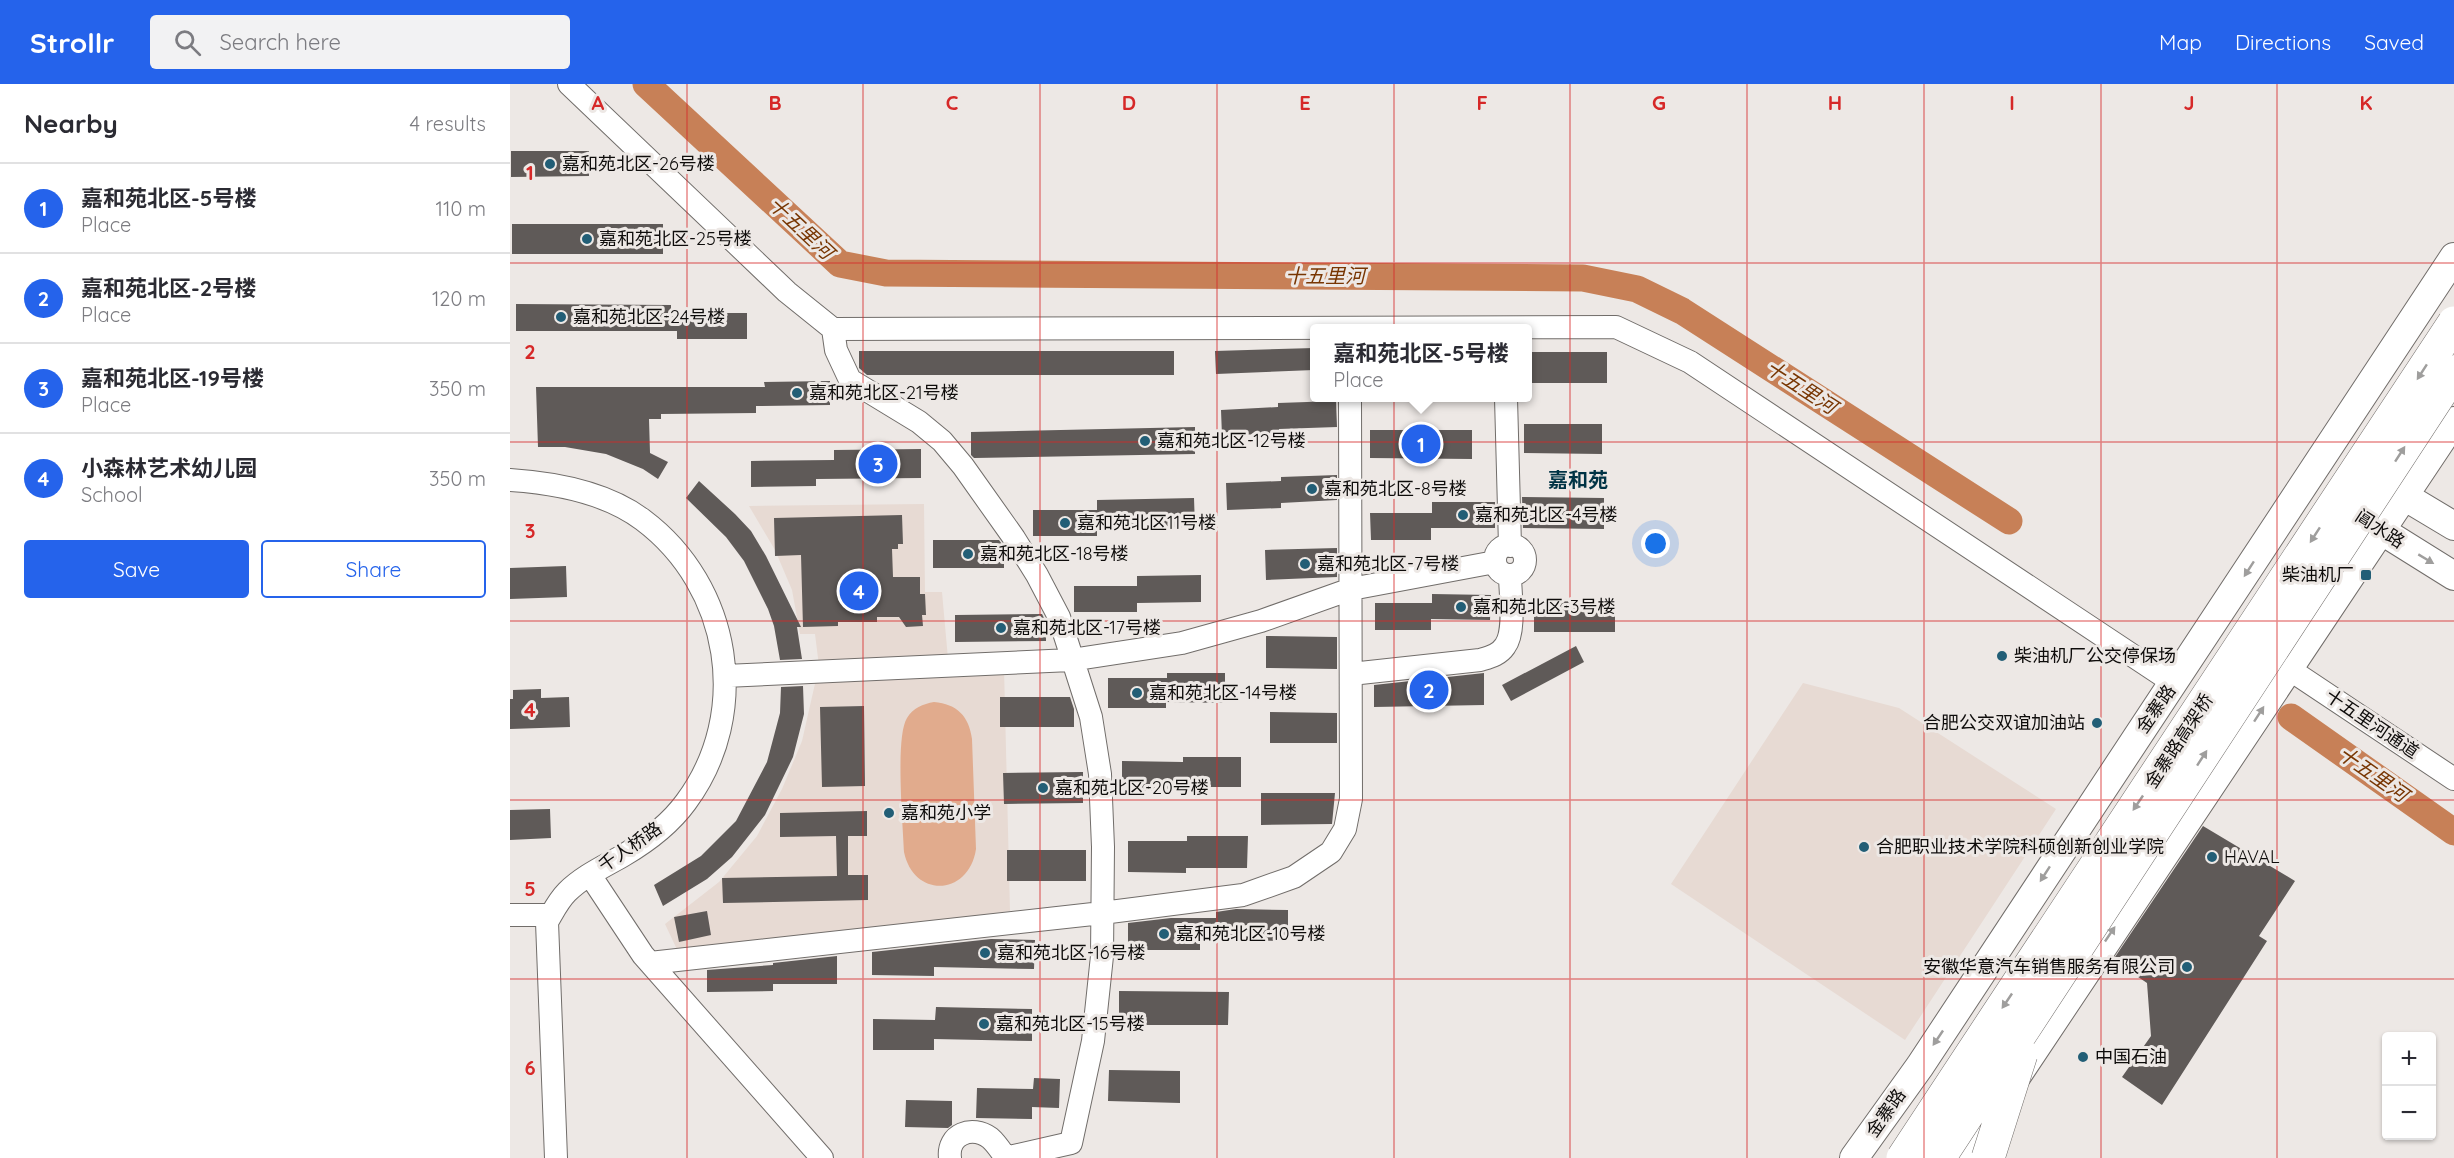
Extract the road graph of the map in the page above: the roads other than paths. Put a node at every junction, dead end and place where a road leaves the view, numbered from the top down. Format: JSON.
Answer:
{"nodes":[{"id":1,"x":569,"y":84,"type":"edge"},
{"id":2,"x":2454,"y":256,"type":"edge"},
{"id":3,"x":2454,"y":323,"type":"edge"},
{"id":4,"x":833,"y":328,"type":"junction"},
{"id":5,"x":1310,"y":328,"type":"edge"},
{"id":6,"x":1532,"y":328,"type":"edge"},
{"id":7,"x":2454,"y":372,"type":"edge"},
{"id":8,"x":1350,"y":402,"type":"edge"},
{"id":9,"x":1506,"y":402,"type":"edge"},
{"id":10,"x":2454,"y":421,"type":"edge"},
{"id":11,"x":2329,"y":448,"type":"junction"},
{"id":12,"x":510,"y":480,"type":"edge"},
{"id":13,"x":2307,"y":481,"type":"junction"},
{"id":14,"x":2404,"y":497,"type":"junction"},
{"id":15,"x":2454,"y":526,"type":"edge"},
{"id":16,"x":2381,"y":531,"type":"junction"},
{"id":17,"x":1505,"y":561,"type":"junction"},
{"id":18,"x":2454,"y":576,"type":"edge"},
{"id":19,"x":1351,"y":589,"type":"junction"},
{"id":20,"x":1071,"y":660,"type":"junction"},
{"id":21,"x":2289,"y":669,"type":"junction"},
{"id":22,"x":1351,"y":674,"type":"junction"},
{"id":23,"x":725,"y":676,"type":"junction"},
{"id":24,"x":2174,"y":683,"type":"junction"},
{"id":25,"x":2454,"y":779,"type":"edge"},
{"id":26,"x":590,"y":875,"type":"junction"},
{"id":27,"x":1102,"y":913,"type":"junction"},
{"id":28,"x":510,"y":915,"type":"edge"},
{"id":29,"x":551,"y":915,"type":"junction"},
{"id":30,"x":650,"y":963,"type":"junction"},
{"id":31,"x":2034,"y":1014,"type":"junction"},
{"id":32,"x":556,"y":1158,"type":"edge"},
{"id":33,"x":822,"y":1158,"type":"edge"},
{"id":34,"x":950,"y":1158,"type":"edge"},
{"id":35,"x":1006,"y":1158,"type":"edge"},
{"id":36,"x":1854,"y":1158,"type":"edge"},
{"id":37,"x":1903,"y":1158,"type":"edge"},
{"id":38,"x":1939,"y":1158,"type":"edge"},
{"id":39,"x":1962,"y":1158,"type":"edge"},
{"id":40,"x":1988,"y":1158,"type":"edge"}],
"edges":[{"from":1,"to":4,"type":"street"},
{"from":2,"to":11,"type":"main road","name":"金寨路"},
{"from":3,"to":37,"type":"highway","name":"金寨路高架桥","one_way":true,"bridge":true},
{"from":4,"to":5,"type":"street"},
{"from":4,"to":20,"type":"street"},
{"from":6,"to":24,"type":"street"},
{"from":31,"to":7,"type":"highway","name":"金寨路高架桥","one_way":true,"bridge":true},
{"from":8,"to":19,"type":"street"},
{"from":9,"to":17,"type":"street"},
{"from":10,"to":14,"type":"main road"},
{"from":11,"to":13,"type":"main road","name":"金寨路"},
{"from":11,"to":14,"type":"main road"},
{"from":12,"to":23,"type":"street","name":"千人桥路"},
{"from":13,"to":16,"type":"main road","name":"阊水路"},
{"from":13,"to":24,"type":"main road","name":"金寨路","one_way":true},
{"from":14,"to":15,"type":"main road"},
{"from":14,"to":16,"type":"main road"},
{"from":16,"to":18,"type":"main road","name":"阊水路","one_way":true},
{"from":16,"to":21,"type":"main road"},
{"from":17,"to":19,"type":"street"},
{"from":17,"to":22,"type":"street"},
{"from":19,"to":20,"type":"street"},
{"from":19,"to":22,"type":"street"},
{"from":20,"to":23,"type":"street"},
{"from":20,"to":27,"type":"street"},
{"from":21,"to":25,"type":"street","name":"十五里河通道"},
{"from":39,"to":21,"type":"main road","one_way":true},
{"from":22,"to":27,"type":"street"},
{"from":23,"to":26,"type":"street","name":"千人桥路"},
{"from":24,"to":36,"type":"main road","name":"金寨路","one_way":true},
{"from":26,"to":29,"type":"street","name":"千人桥路"},
{"from":26,"to":30,"type":"street"},
{"from":27,"to":30,"type":"street"},
{"from":27,"to":35,"type":"street"},
{"from":28,"to":29,"type":"street"},
{"from":29,"to":32,"type":"street","name":"千人桥路"},
{"from":30,"to":33,"type":"street"},
{"from":31,"to":38,"type":"highway","name":"金寨路高架桥","bridge":true},
{"from":31,"to":40,"type":"highway","bridge":true},
{"from":34,"to":35,"type":"street"}]}
